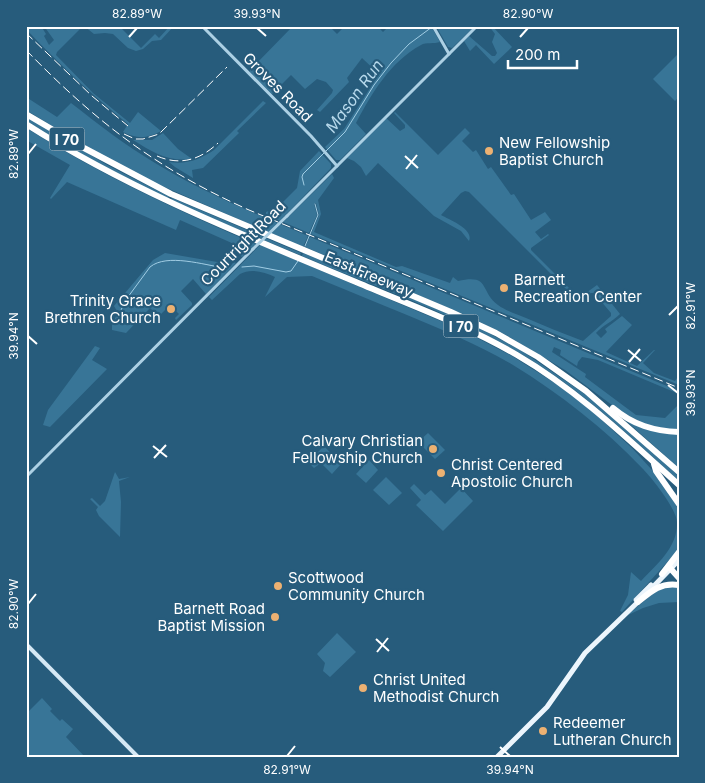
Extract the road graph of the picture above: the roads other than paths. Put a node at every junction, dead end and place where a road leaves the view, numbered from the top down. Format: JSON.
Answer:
{"nodes":[{"id":1,"x":202,"y":26,"type":"edge"},
{"id":2,"x":477,"y":26,"type":"edge"},
{"id":3,"x":434,"y":27,"type":"edge"},
{"id":4,"x":449,"y":54,"type":"junction"},
{"id":5,"x":26,"y":114,"type":"edge"},
{"id":6,"x":26,"y":124,"type":"edge"},
{"id":7,"x":337,"y":166,"type":"junction"},
{"id":8,"x":586,"y":391,"type":"junction"},
{"id":9,"x":679,"y":432,"type":"edge"},
{"id":10,"x":652,"y":460,"type":"junction"},
{"id":11,"x":679,"y":472,"type":"edge"},
{"id":12,"x":26,"y":477,"type":"edge"},
{"id":13,"x":679,"y":485,"type":"edge"},
{"id":14,"x":679,"y":504,"type":"edge"},
{"id":15,"x":679,"y":552,"type":"edge"},
{"id":16,"x":679,"y":560,"type":"edge"},
{"id":17,"x":670,"y":568,"type":"junction"},
{"id":18,"x":662,"y":574,"type":"junction"},
{"id":19,"x":679,"y":578,"type":"edge"},
{"id":20,"x":679,"y":585,"type":"edge"},
{"id":21,"x":638,"y":602,"type":"junction"},
{"id":22,"x":26,"y":644,"type":"edge"},
{"id":23,"x":591,"y":647,"type":"junction"},
{"id":24,"x":138,"y":757,"type":"edge"},
{"id":25,"x":497,"y":757,"type":"edge"}],
"edges":[{"from":1,"to":7,"type":"street","name":"Groves Road"},
{"from":2,"to":4,"type":"street","name":"Courtright Road"},
{"from":3,"to":4,"type":"street"},
{"from":4,"to":7,"type":"street","name":"Courtright Road"},
{"from":5,"to":8,"type":"highway","name":"East Freeway","number":"I 70"},
{"from":6,"to":10,"type":"highway","name":"East Freeway","number":"I 70"},
{"from":7,"to":12,"type":"street","name":"Courtright Road","bridge":true},
{"from":8,"to":9,"type":"highway"},
{"from":8,"to":11,"type":"highway","name":"East Freeway","number":"I 70"},
{"from":10,"to":13,"type":"highway","name":"East Freeway","number":"I 70"},
{"from":10,"to":14,"type":"highway"},
{"from":15,"to":18,"type":"highway"},
{"from":16,"to":17,"type":"main road"},
{"from":17,"to":18,"type":"main road"},
{"from":17,"to":19,"type":"highway"},
{"from":17,"to":21,"type":"main road"},
{"from":18,"to":23,"type":"main road"},
{"from":20,"to":21,"type":"highway"},
{"from":21,"to":23,"type":"main road"},
{"from":22,"to":24,"type":"main road"},
{"from":23,"to":25,"type":"main road"}]}
